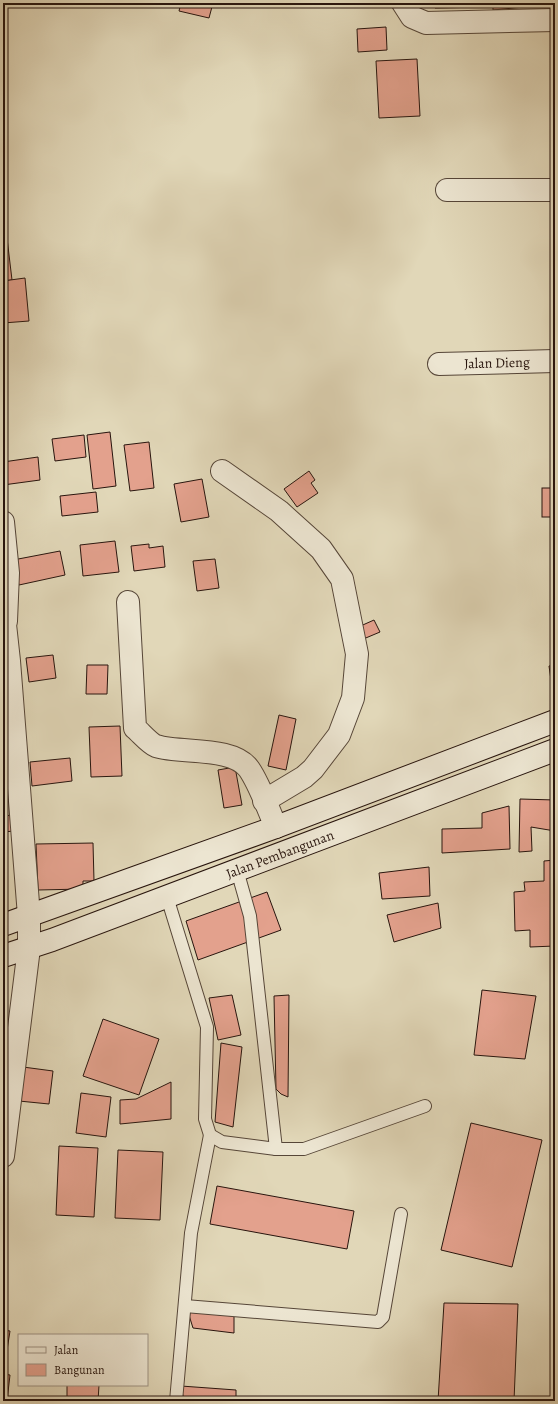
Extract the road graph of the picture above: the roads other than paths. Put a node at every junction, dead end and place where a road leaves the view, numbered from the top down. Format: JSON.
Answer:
{"nodes":[{"id":1,"x":403,"y":3,"type":"edge"},
{"id":2,"x":555,"y":20,"type":"edge"},
{"id":3,"x":448,"y":190,"type":"dead end"},
{"id":4,"x":555,"y":190,"type":"edge"},
{"id":5,"x":555,"y":361,"type":"edge"},
{"id":6,"x":439,"y":364,"type":"dead end"},
{"id":7,"x":222,"y":471,"type":"dead end"},
{"id":8,"x":3,"y":522,"type":"edge"},
{"id":9,"x":128,"y":602,"type":"dead end"},
{"id":10,"x":3,"y":606,"type":"edge"},
{"id":11,"x":6,"y":632,"type":"junction"},
{"id":12,"x":555,"y":721,"type":"edge"},
{"id":13,"x":555,"y":750,"type":"edge"},
{"id":14,"x":264,"y":801,"type":"junction"},
{"id":15,"x":276,"y":827,"type":"junction"},
{"id":16,"x":237,"y":870,"type":"junction"},
{"id":17,"x":167,"y":897,"type":"junction"},
{"id":18,"x":29,"y":916,"type":"junction"},
{"id":19,"x":3,"y":925,"type":"edge"},
{"id":20,"x":29,"y":948,"type":"junction"},
{"id":21,"x":3,"y":956,"type":"edge"},
{"id":22,"x":425,"y":1106,"type":"dead end"},
{"id":23,"x":210,"y":1135,"type":"junction"},
{"id":24,"x":276,"y":1150,"type":"junction"},
{"id":25,"x":3,"y":1156,"type":"edge"},
{"id":26,"x":401,"y":1214,"type":"dead end"},
{"id":27,"x":185,"y":1306,"type":"junction"},
{"id":28,"x":176,"y":1401,"type":"edge"}],
"edges":[{"from":1,"to":2,"type":"street"},
{"from":3,"to":4,"type":"street"},
{"from":5,"to":6,"type":"street","name":"Jalan Dieng"},
{"from":7,"to":14,"type":"street"},
{"from":8,"to":11,"type":"street"},
{"from":9,"to":14,"type":"street"},
{"from":10,"to":11,"type":"street"},
{"from":11,"to":18,"type":"street"},
{"from":12,"to":15,"type":"street","name":"Jalan Pembangunan"},
{"from":13,"to":16,"type":"street","name":"Jalan Pembangunan"},
{"from":14,"to":15,"type":"street"},
{"from":15,"to":18,"type":"street","name":"Jalan Pembangunan"},
{"from":16,"to":17,"type":"street","name":"Jalan Pembangunan"},
{"from":16,"to":24,"type":"lane"},
{"from":17,"to":20,"type":"street","name":"Jalan Pembangunan"},
{"from":17,"to":23,"type":"lane"},
{"from":18,"to":19,"type":"street","name":"Jalan Pembangunan"},
{"from":18,"to":20,"type":"street"},
{"from":20,"to":21,"type":"street","name":"Jalan Pembangunan"},
{"from":20,"to":25,"type":"street"},
{"from":22,"to":24,"type":"lane"},
{"from":23,"to":24,"type":"lane"},
{"from":23,"to":27,"type":"lane"},
{"from":26,"to":27,"type":"lane"},
{"from":27,"to":28,"type":"lane"}]}
